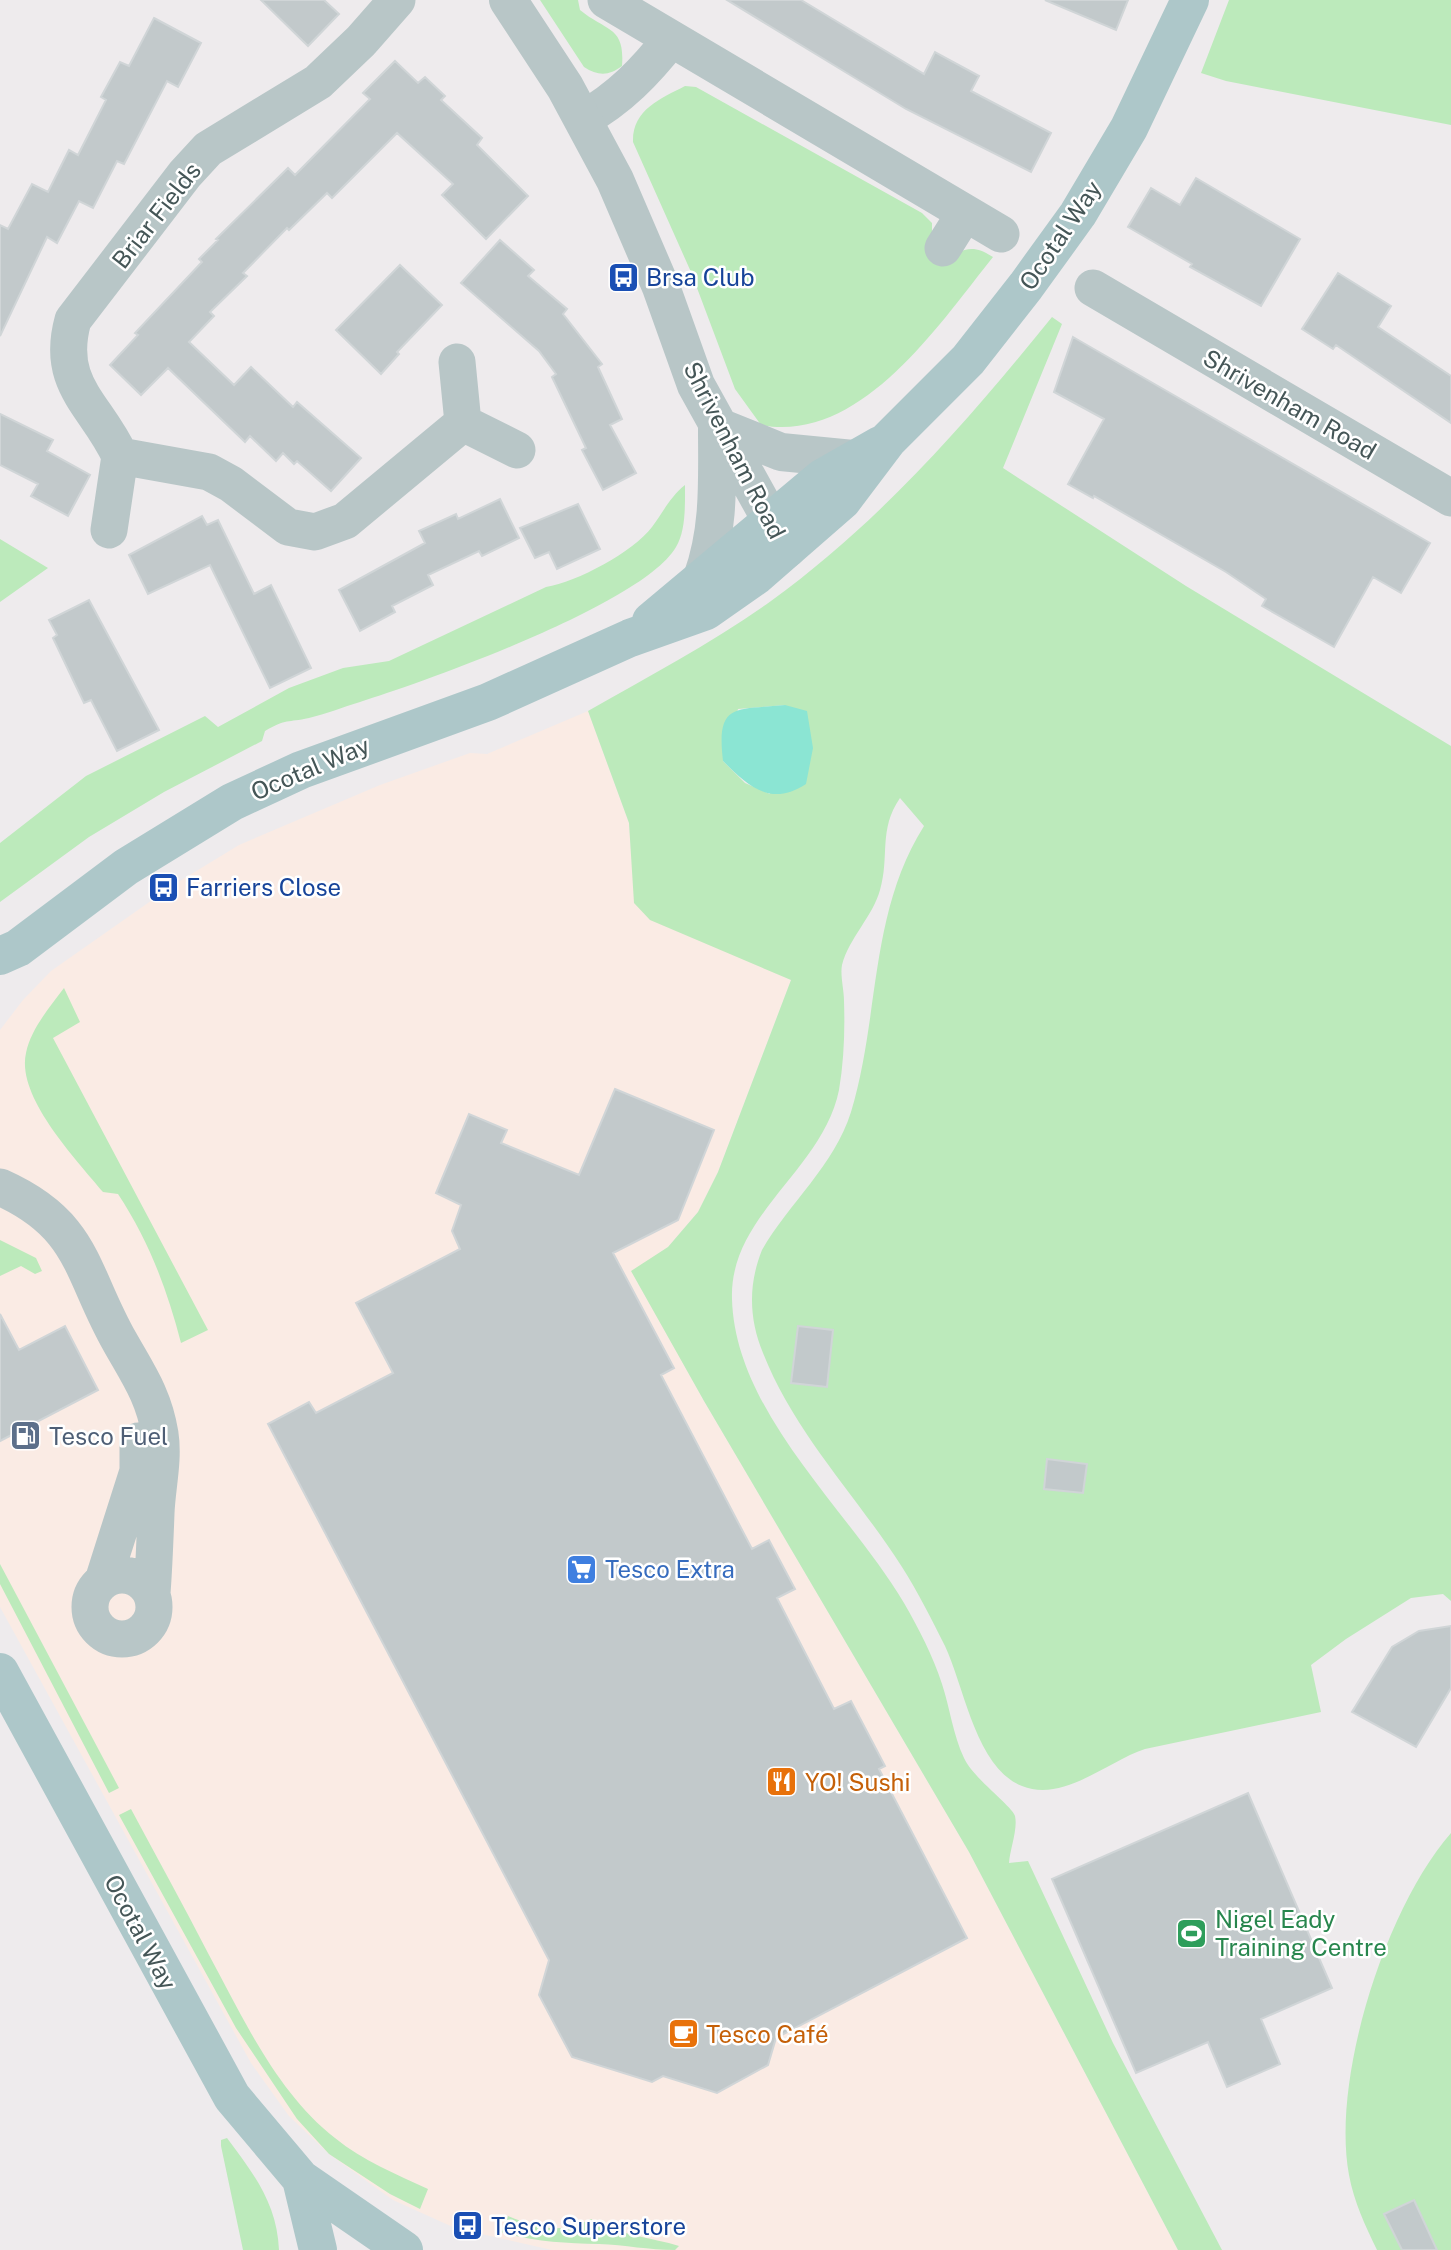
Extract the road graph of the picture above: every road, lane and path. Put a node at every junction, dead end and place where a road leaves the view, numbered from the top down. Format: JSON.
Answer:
{"nodes":[{"id":1,"x":397,"y":0,"type":"edge"},
{"id":2,"x":508,"y":0,"type":"edge"},
{"id":3,"x":606,"y":0,"type":"edge"},
{"id":4,"x":1190,"y":0,"type":"edge"},
{"id":5,"x":671,"y":39,"type":"junction"},
{"id":6,"x":583,"y":119,"type":"junction"},
{"id":7,"x":965,"y":212,"type":"junction"},
{"id":8,"x":1002,"y":234,"type":"dead end"},
{"id":9,"x":943,"y":248,"type":"dead end"},
{"id":10,"x":1093,"y":288,"type":"dead end"},
{"id":11,"x":457,"y":362,"type":"dead end"},
{"id":12,"x":463,"y":423,"type":"junction"},
{"id":13,"x":717,"y":426,"type":"junction"},
{"id":14,"x":888,"y":440,"type":"junction"},
{"id":15,"x":517,"y":450,"type":"dead end"},
{"id":16,"x":120,"y":456,"type":"junction"},
{"id":17,"x":853,"y":459,"type":"junction"},
{"id":18,"x":1451,"y":498,"type":"edge"},
{"id":19,"x":109,"y":530,"type":"dead end"},
{"id":20,"x":779,"y":536,"type":"junction"},
{"id":21,"x":702,"y":578,"type":"junction"},
{"id":22,"x":630,"y":638,"type":"junction"},
{"id":23,"x":6,"y":959,"type":"edge"},
{"id":24,"x":0,"y":1187,"type":"edge"},
{"id":25,"x":119,"y":1341,"type":"junction"},
{"id":26,"x":103,"y":1581,"type":"junction"},
{"id":27,"x":152,"y":1593,"type":"junction"},
{"id":28,"x":0,"y":1672,"type":"edge"},
{"id":29,"x":300,"y":2179,"type":"junction"},
{"id":30,"x":318,"y":2250,"type":"edge"},
{"id":31,"x":404,"y":2250,"type":"edge"}],
"edges":[{"from":1,"to":16,"type":"street","name":"Briar Fields"},
{"from":2,"to":6,"type":"street","name":"Shrivenham Road"},
{"from":3,"to":5,"type":"street"},
{"from":4,"to":14,"type":"main road","name":"Ocotal Way"},
{"from":5,"to":6,"type":"street"},
{"from":5,"to":7,"type":"street"},
{"from":6,"to":13,"type":"street","name":"Shrivenham Road"},
{"from":7,"to":8,"type":"street"},
{"from":7,"to":9,"type":"street"},
{"from":10,"to":18,"type":"street","name":"Shrivenham Road"},
{"from":11,"to":12,"type":"street"},
{"from":12,"to":15,"type":"street"},
{"from":12,"to":16,"type":"street"},
{"from":13,"to":17,"type":"street"},
{"from":13,"to":20,"type":"street","name":"Shrivenham Road"},
{"from":13,"to":21,"type":"street"},
{"from":14,"to":17,"type":"main road","name":"Ocotal Way"},
{"from":14,"to":20,"type":"main road","name":"Ocotal Way"},
{"from":16,"to":19,"type":"street"},
{"from":17,"to":20,"type":"main road","name":"Ocotal Way"},
{"from":20,"to":21,"type":"main road","name":"Ocotal Way"},
{"from":20,"to":22,"type":"main road","name":"Ocotal Way"},
{"from":21,"to":22,"type":"main road","name":"Ocotal Way"},
{"from":22,"to":23,"type":"main road","name":"Ocotal Way"},
{"from":24,"to":25,"type":"street"},
{"from":25,"to":26,"type":"street"},
{"from":25,"to":27,"type":"street"},
{"from":26,"to":27,"type":"street"},
{"from":26,"to":27,"type":"street"},
{"from":28,"to":29,"type":"main road","name":"Ocotal Way"},
{"from":29,"to":30,"type":"main road","name":"Ocotal Way"},
{"from":29,"to":31,"type":"main road","name":"Ocotal Way"}]}
